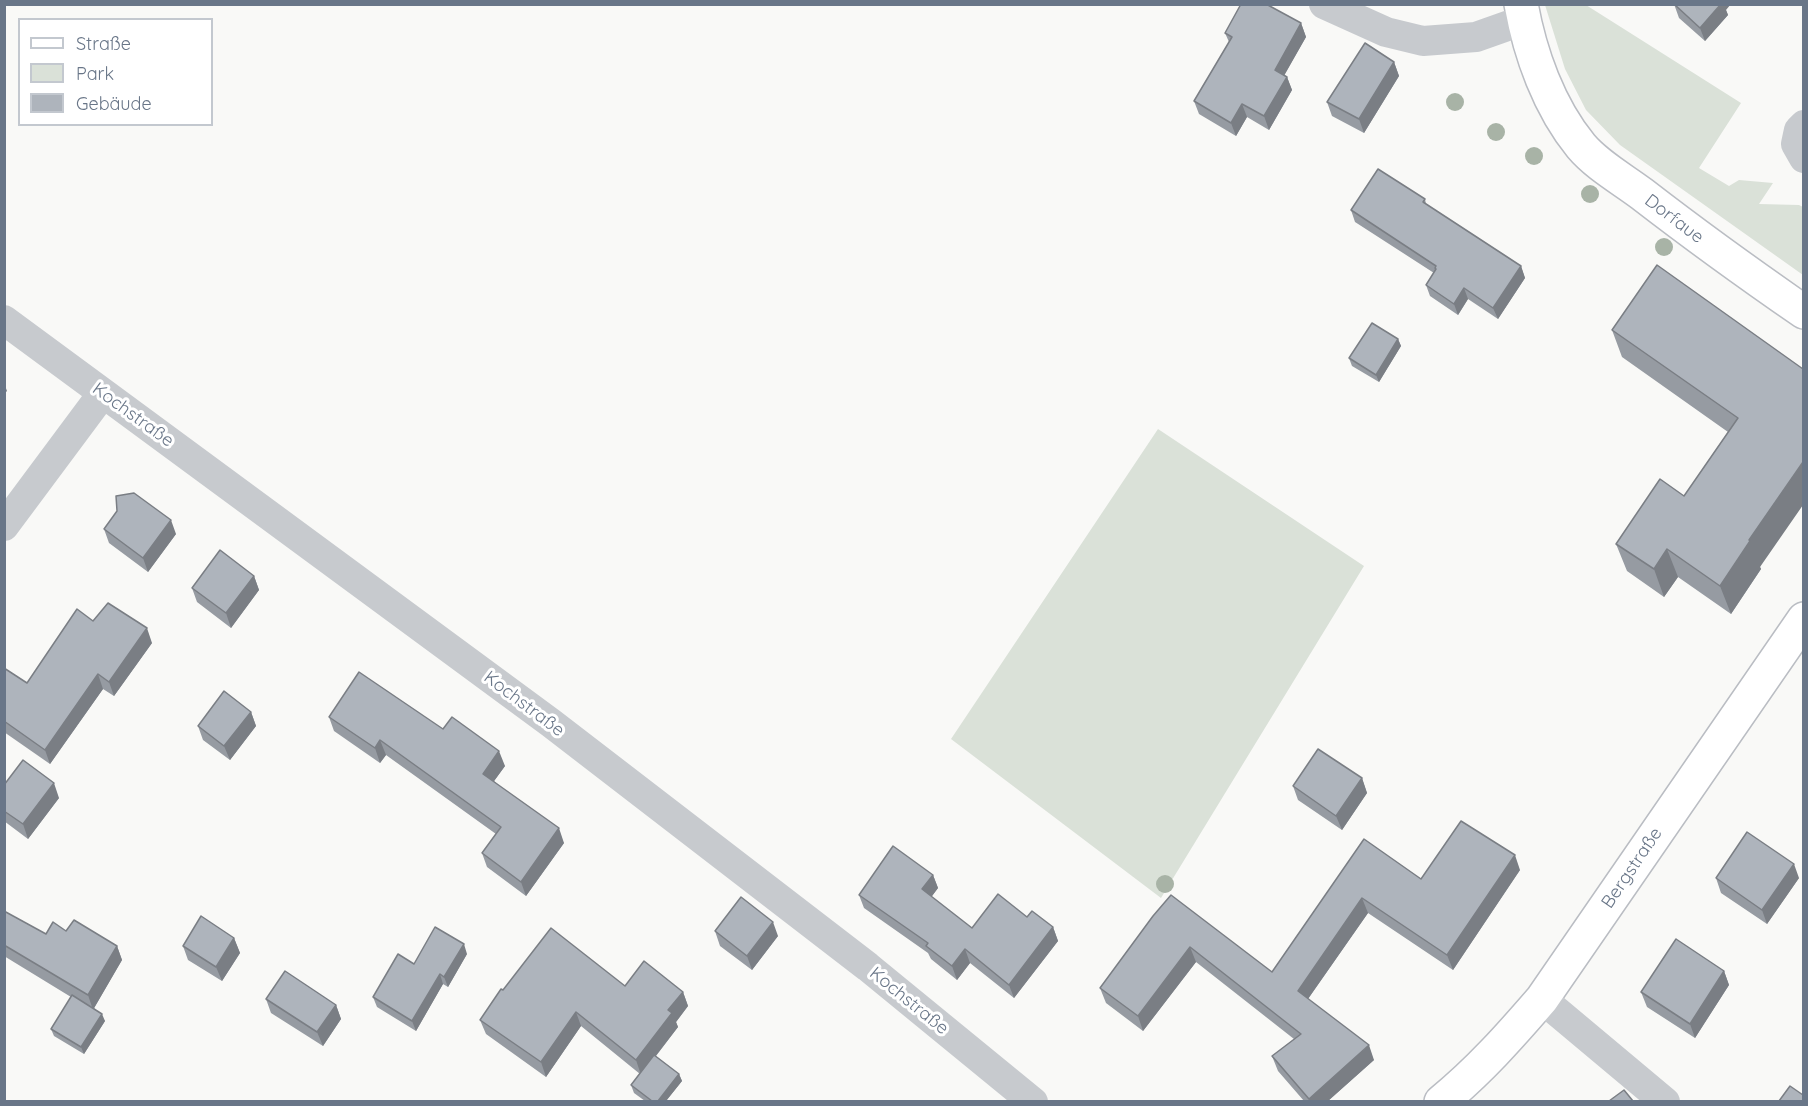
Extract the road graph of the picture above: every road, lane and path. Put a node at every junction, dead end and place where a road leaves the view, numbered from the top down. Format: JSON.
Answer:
{"nodes":[{"id":1,"x":1324,"y":4,"type":"edge"},
{"id":2,"x":1522,"y":12,"type":"edge"},
{"id":3,"x":1803,"y":125,"type":"edge"},
{"id":4,"x":1803,"y":158,"type":"edge"},
{"id":5,"x":1803,"y":312,"type":"edge"},
{"id":6,"x":4,"y":320,"type":"edge"},
{"id":7,"x":104,"y":393,"type":"junction"},
{"id":8,"x":4,"y":526,"type":"edge"},
{"id":9,"x":1803,"y":619,"type":"edge"},
{"id":10,"x":1542,"y":999,"type":"junction"},
{"id":11,"x":1033,"y":1101,"type":"edge"},
{"id":12,"x":1441,"y":1101,"type":"edge"},
{"id":13,"x":1665,"y":1101,"type":"edge"}],
"edges":[{"from":1,"to":2,"type":"street"},
{"from":2,"to":5,"type":"street","name":"Dorfaue"},
{"from":3,"to":4,"type":"street"},
{"from":6,"to":7,"type":"street","name":"Kochstraße"},
{"from":7,"to":8,"type":"street"},
{"from":7,"to":11,"type":"street","name":"Kochstraße"},
{"from":9,"to":10,"type":"street","name":"Bergstraße"},
{"from":10,"to":12,"type":"street","name":"Bergstraße"},
{"from":10,"to":13,"type":"street"}]}
